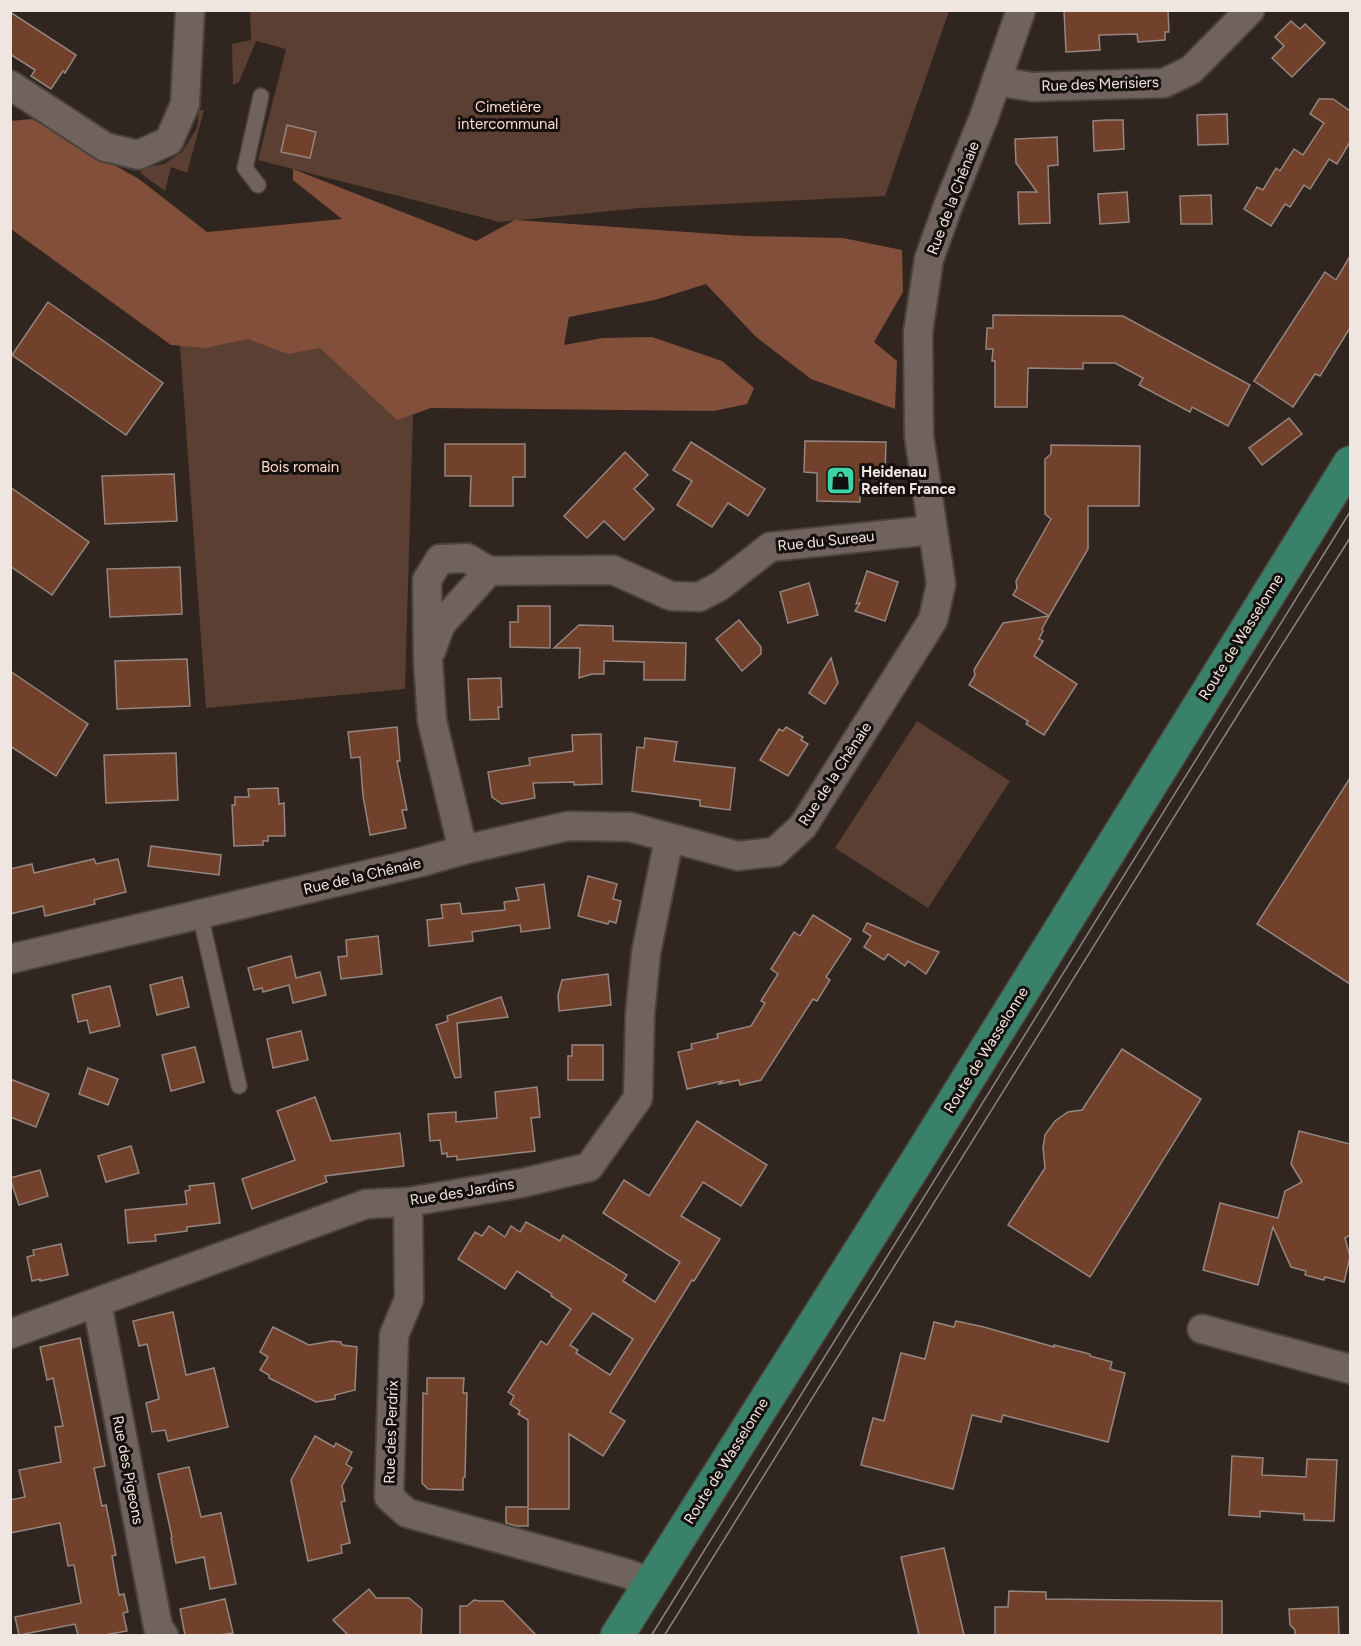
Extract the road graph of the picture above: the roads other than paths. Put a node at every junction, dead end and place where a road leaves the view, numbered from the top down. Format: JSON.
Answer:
{"nodes":[{"id":1,"x":190,"y":10,"type":"edge"},
{"id":2,"x":1021,"y":10,"type":"edge"},
{"id":3,"x":1250,"y":10,"type":"edge"},
{"id":4,"x":996,"y":81,"type":"junction"},
{"id":5,"x":10,"y":85,"type":"edge"},
{"id":6,"x":261,"y":96,"type":"dead end"},
{"id":7,"x":258,"y":185,"type":"dead end"},
{"id":8,"x":1350,"y":463,"type":"edge"},
{"id":9,"x":932,"y":530,"type":"junction"},
{"id":10,"x":489,"y":571,"type":"junction"},
{"id":11,"x":428,"y":660,"type":"junction"},
{"id":12,"x":669,"y":839,"type":"junction"},
{"id":13,"x":463,"y":850,"type":"junction"},
{"id":14,"x":200,"y":914,"type":"junction"},
{"id":15,"x":10,"y":959,"type":"edge"},
{"id":16,"x":239,"y":1086,"type":"dead end"},
{"id":17,"x":408,"y":1202,"type":"junction"},
{"id":18,"x":97,"y":1303,"type":"junction"},
{"id":19,"x":1202,"y":1329,"type":"dead end"},
{"id":20,"x":10,"y":1334,"type":"edge"},
{"id":21,"x":1350,"y":1369,"type":"edge"},
{"id":22,"x":650,"y":1582,"type":"junction"},
{"id":23,"x":164,"y":1635,"type":"edge"},
{"id":24,"x":617,"y":1635,"type":"edge"}],
"edges":[{"from":1,"to":5,"type":"street"},
{"from":2,"to":4,"type":"street","name":"Rue de la Chênaie"},
{"from":3,"to":4,"type":"street","name":"Rue des Merisiers"},
{"from":4,"to":9,"type":"street","name":"Rue de la Chênaie"},
{"from":6,"to":7,"type":"lane"},
{"from":8,"to":22,"type":"main road","name":"Route de Wasselonne"},
{"from":9,"to":10,"type":"street","name":"Rue du Sureau"},
{"from":9,"to":12,"type":"street","name":"Rue de la Chênaie"},
{"from":10,"to":11,"type":"street","name":"Rue du Sureau"},
{"from":10,"to":11,"type":"street","name":"Rue du Sureau"},
{"from":11,"to":13,"type":"street","name":"Rue du Sureau"},
{"from":12,"to":13,"type":"street","name":"Rue de la Chênaie"},
{"from":12,"to":17,"type":"street","name":"Rue des Jardins"},
{"from":13,"to":14,"type":"street","name":"Rue de la Chênaie"},
{"from":14,"to":15,"type":"street","name":"Rue de la Chênaie"},
{"from":14,"to":16,"type":"lane"},
{"from":17,"to":18,"type":"street","name":"Rue des Jardins"},
{"from":17,"to":22,"type":"street","name":"Rue des Perdrix"},
{"from":18,"to":20,"type":"street","name":"Rue des Jardins"},
{"from":18,"to":23,"type":"street","name":"Rue des Pigeons"},
{"from":19,"to":21,"type":"street"},
{"from":22,"to":24,"type":"main road","name":"Route de Wasselonne"}]}
